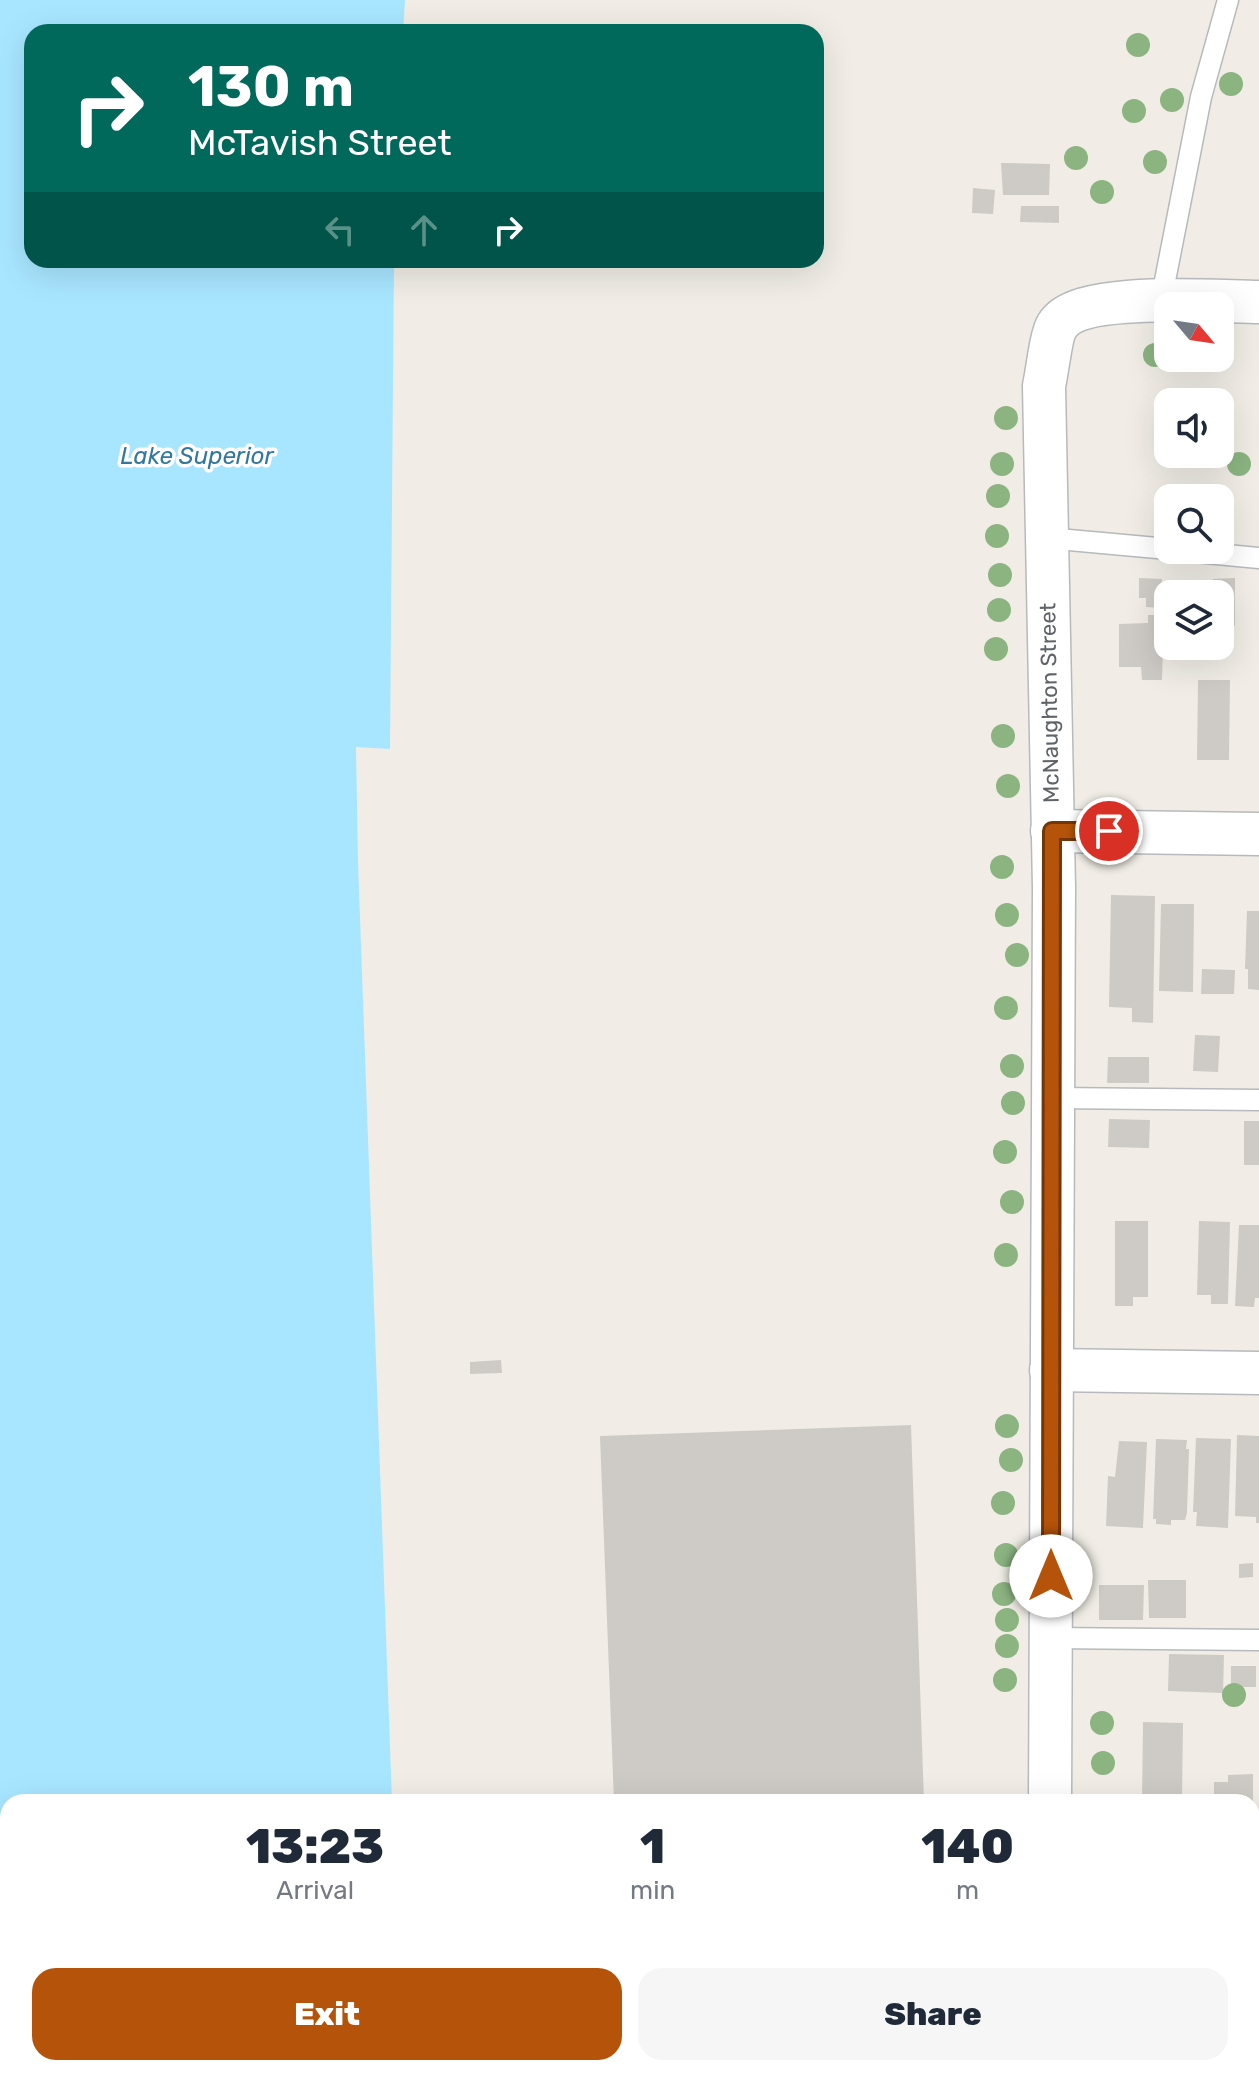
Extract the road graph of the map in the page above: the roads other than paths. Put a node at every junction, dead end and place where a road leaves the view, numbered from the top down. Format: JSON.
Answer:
{"nodes":[{"id":1,"x":1228,"y":0,"type":"edge"},
{"id":2,"x":1163,"y":292,"type":"edge"},
{"id":3,"x":1154,"y":301,"type":"edge"},
{"id":4,"x":1234,"y":302,"type":"edge"},
{"id":5,"x":1259,"y":302,"type":"edge"},
{"id":6,"x":1047,"y":538,"type":"junction"},
{"id":7,"x":1154,"y":548,"type":"edge"},
{"id":8,"x":1234,"y":556,"type":"edge"},
{"id":9,"x":1259,"y":558,"type":"edge"},
{"id":10,"x":1052,"y":831,"type":"junction"},
{"id":11,"x":1259,"y":834,"type":"edge"},
{"id":12,"x":1053,"y":1098,"type":"junction"},
{"id":13,"x":1259,"y":1100,"type":"edge"},
{"id":14,"x":1051,"y":1370,"type":"junction"},
{"id":15,"x":1259,"y":1373,"type":"edge"},
{"id":16,"x":1050,"y":1638,"type":"junction"},
{"id":17,"x":1259,"y":1640,"type":"edge"},
{"id":18,"x":1050,"y":1794,"type":"edge"}],
"edges":[{"from":1,"to":2,"type":"lane"},
{"from":3,"to":6,"type":"street","name":"McNaughton Street"},
{"from":4,"to":5,"type":"street"},
{"from":6,"to":7,"type":"lane"},
{"from":6,"to":10,"type":"street","name":"McNaughton Street"},
{"from":8,"to":9,"type":"lane"},
{"from":10,"to":11,"type":"street"},
{"from":10,"to":12,"type":"street","name":"McNaughton Street"},
{"from":12,"to":13,"type":"lane"},
{"from":12,"to":14,"type":"street","name":"McNaughton Street"},
{"from":14,"to":15,"type":"street"},
{"from":14,"to":16,"type":"street","name":"McNaughton Street"},
{"from":16,"to":17,"type":"lane"},
{"from":16,"to":18,"type":"street","name":"McNaughton Street"}]}
